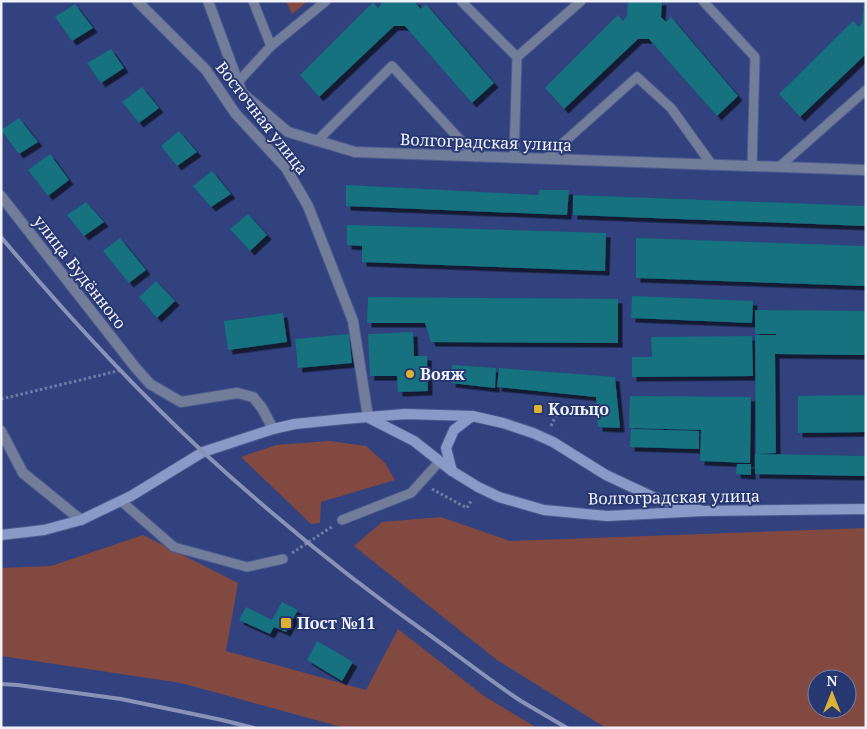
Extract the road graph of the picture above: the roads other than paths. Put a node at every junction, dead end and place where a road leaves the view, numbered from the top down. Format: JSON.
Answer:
{"nodes":[{"id":1,"x":137,"y":1,"type":"edge"},
{"id":2,"x":208,"y":1,"type":"edge"},
{"id":3,"x":253,"y":1,"type":"edge"},
{"id":4,"x":326,"y":1,"type":"edge"},
{"id":5,"x":461,"y":1,"type":"edge"},
{"id":6,"x":581,"y":1,"type":"edge"},
{"id":7,"x":703,"y":1,"type":"edge"},
{"id":8,"x":271,"y":46,"type":"junction"},
{"id":9,"x":517,"y":57,"type":"junction"},
{"id":10,"x":238,"y":82,"type":"junction"},
{"id":11,"x":866,"y":90,"type":"edge"},
{"id":12,"x":317,"y":141,"type":"junction"},
{"id":13,"x":476,"y":156,"type":"junction"},
{"id":14,"x":514,"y":158,"type":"junction"},
{"id":15,"x":545,"y":159,"type":"junction"},
{"id":16,"x":712,"y":165,"type":"junction"},
{"id":17,"x":752,"y":166,"type":"junction"},
{"id":18,"x":779,"y":167,"type":"junction"},
{"id":19,"x":866,"y":170,"type":"edge"},
{"id":20,"x":1,"y":196,"type":"edge"},
{"id":21,"x":472,"y":416,"type":"junction"},
{"id":22,"x":368,"y":417,"type":"junction"},
{"id":23,"x":274,"y":429,"type":"junction"},
{"id":24,"x":1,"y":432,"type":"edge"},
{"id":25,"x":440,"y":461,"type":"junction"},
{"id":26,"x":452,"y":471,"type":"junction"},
{"id":27,"x":122,"y":501,"type":"junction"},
{"id":28,"x":866,"y":509,"type":"edge"},
{"id":29,"x":702,"y":511,"type":"junction"},
{"id":30,"x":81,"y":520,"type":"junction"},
{"id":31,"x":342,"y":520,"type":"road end"},
{"id":32,"x":1,"y":535,"type":"edge"},
{"id":33,"x":283,"y":559,"type":"road end"}],
"edges":[{"from":1,"to":22,"type":"street","name":"Восточная улица"},
{"from":2,"to":10,"type":"street"},
{"from":3,"to":8,"type":"lane"},
{"from":4,"to":8,"type":"lane"},
{"from":5,"to":9,"type":"lane"},
{"from":6,"to":9,"type":"lane"},
{"from":7,"to":17,"type":"lane"},
{"from":8,"to":10,"type":"lane"},
{"from":9,"to":14,"type":"lane"},
{"from":10,"to":12,"type":"street","name":"Волгоградская улица"},
{"from":11,"to":18,"type":"lane"},
{"from":12,"to":13,"type":"street","name":"Волгоградская улица"},
{"from":12,"to":13,"type":"lane"},
{"from":13,"to":14,"type":"street","name":"Волгоградская улица"},
{"from":14,"to":15,"type":"street","name":"Волгоградская улица"},
{"from":15,"to":16,"type":"street","name":"Волгоградская улица"},
{"from":15,"to":16,"type":"lane"},
{"from":16,"to":17,"type":"street","name":"Волгоградская улица"},
{"from":17,"to":18,"type":"street","name":"Волгоградская улица"},
{"from":18,"to":19,"type":"street","name":"Волгоградская улица"},
{"from":20,"to":23,"type":"street","name":"улица Будённого"},
{"from":21,"to":22,"type":"main road"},
{"from":21,"to":26,"type":"main road"},
{"from":21,"to":29,"type":"main road"},
{"from":22,"to":23,"type":"main road"},
{"from":22,"to":25,"type":"main road","name":"Волгоградская улица"},
{"from":23,"to":27,"type":"main road"},
{"from":24,"to":30,"type":"street"},
{"from":25,"to":26,"type":"main road","name":"Волгоградская улица"},
{"from":25,"to":31,"type":"lane"},
{"from":26,"to":29,"type":"main road","name":"Волгоградская улица"},
{"from":27,"to":30,"type":"main road"},
{"from":27,"to":33,"type":"lane"},
{"from":28,"to":29,"type":"main road","name":"Волгоградская улица"},
{"from":30,"to":32,"type":"main road"}]}
